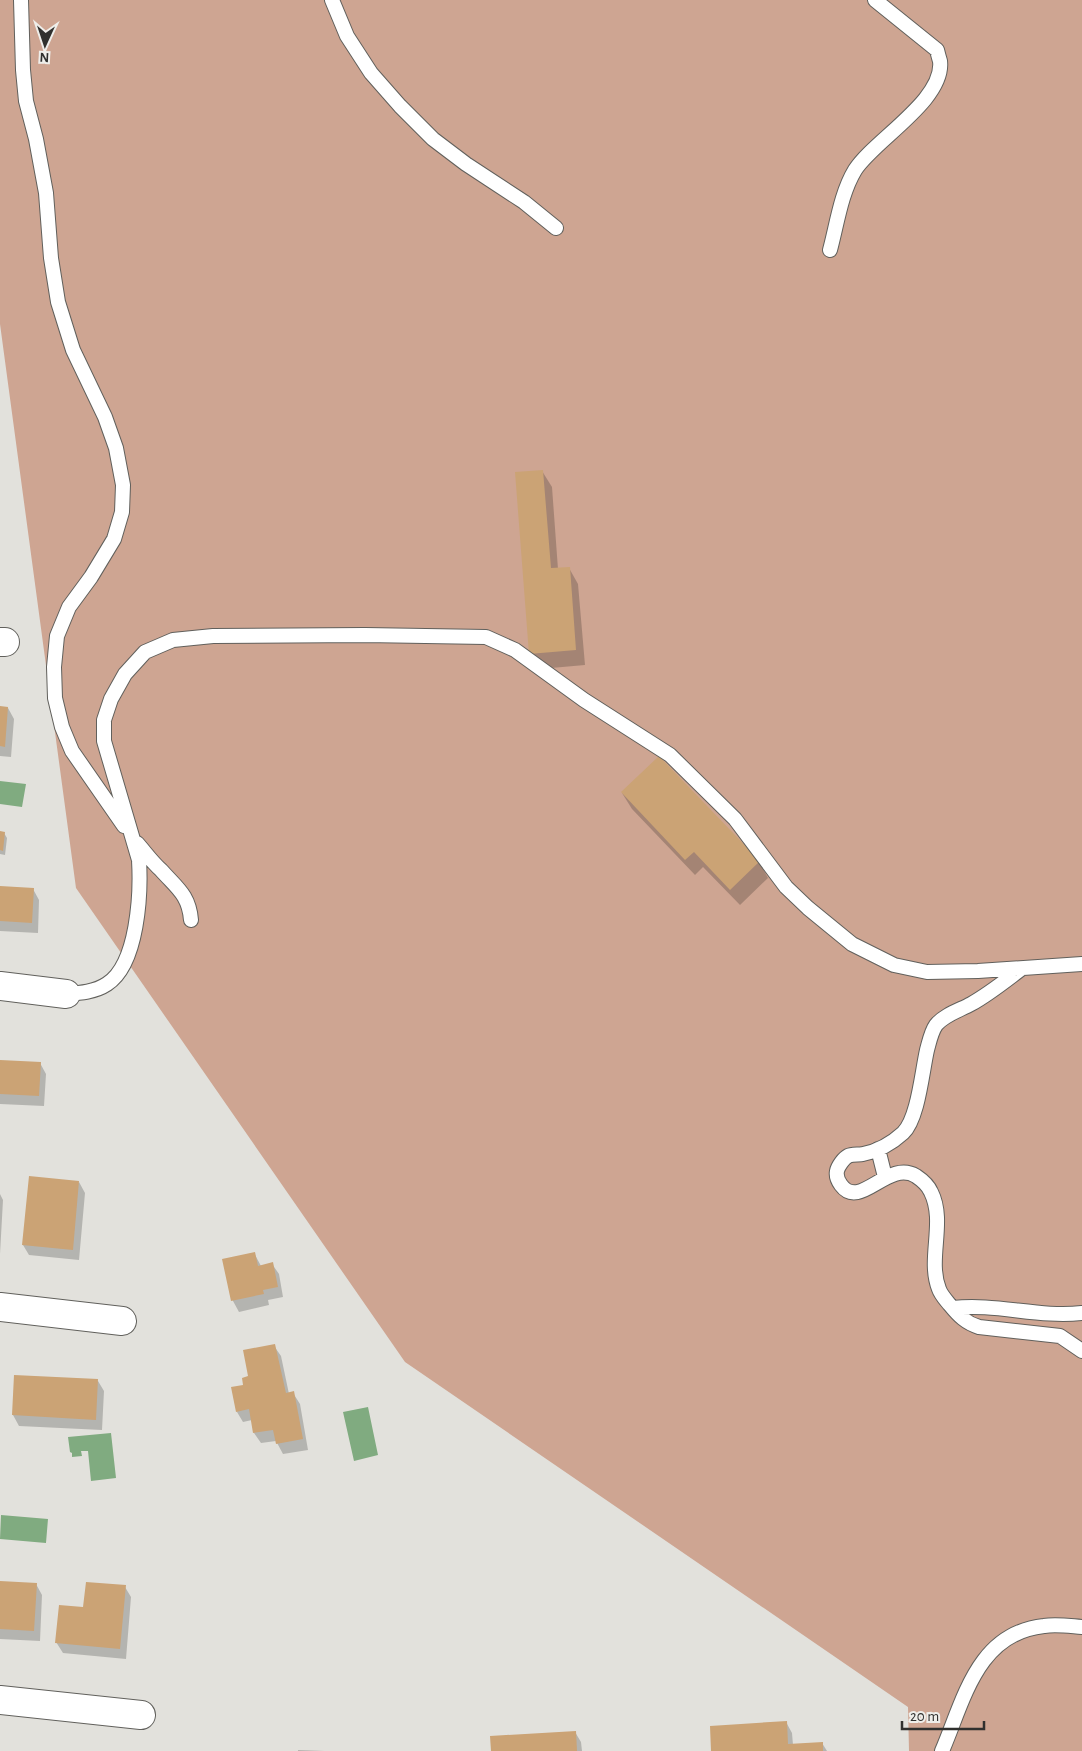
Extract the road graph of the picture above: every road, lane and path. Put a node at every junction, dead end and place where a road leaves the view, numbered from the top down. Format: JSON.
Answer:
{"nodes":[{"id":1,"x":21,"y":0,"type":"edge"},
{"id":2,"x":332,"y":0,"type":"edge"},
{"id":3,"x":875,"y":0,"type":"edge"},
{"id":4,"x":556,"y":228,"type":"dead end"},
{"id":5,"x":830,"y":250,"type":"dead end"},
{"id":6,"x":132,"y":837,"type":"junction"},
{"id":7,"x":191,"y":920,"type":"dead end"},
{"id":8,"x":1082,"y":964,"type":"edge"},
{"id":9,"x":1020,"y":968,"type":"junction"},
{"id":10,"x":0,"y":986,"type":"edge"},
{"id":11,"x":66,"y":994,"type":"joint"},
{"id":12,"x":878,"y":1150,"type":"junction"},
{"id":13,"x":885,"y":1177,"type":"junction"},
{"id":14,"x":0,"y":1307,"type":"edge"},
{"id":15,"x":952,"y":1308,"type":"junction"},
{"id":16,"x":1082,"y":1313,"type":"edge"},
{"id":17,"x":122,"y":1321,"type":"dead end"},
{"id":18,"x":1082,"y":1351,"type":"edge"},
{"id":19,"x":1082,"y":1627,"type":"edge"},
{"id":20,"x":0,"y":1700,"type":"edge"},
{"id":21,"x":140,"y":1715,"type":"dead end"},
{"id":22,"x":943,"y":1750,"type":"edge"}],
"edges":[{"from":1,"to":6,"type":"lane"},
{"from":2,"to":4,"type":"lane"},
{"from":3,"to":5,"type":"lane"},
{"from":6,"to":7,"type":"lane"},
{"from":6,"to":9,"type":"lane"},
{"from":6,"to":11,"type":"lane"},
{"from":8,"to":9,"type":"lane"},
{"from":9,"to":12,"type":"lane"},
{"from":10,"to":11,"type":"street"},
{"from":12,"to":13,"type":"lane"},
{"from":12,"to":13,"type":"lane"},
{"from":13,"to":15,"type":"lane"},
{"from":14,"to":17,"type":"street"},
{"from":15,"to":16,"type":"lane"},
{"from":15,"to":18,"type":"lane"},
{"from":19,"to":22,"type":"lane"},
{"from":20,"to":21,"type":"street"}]}
